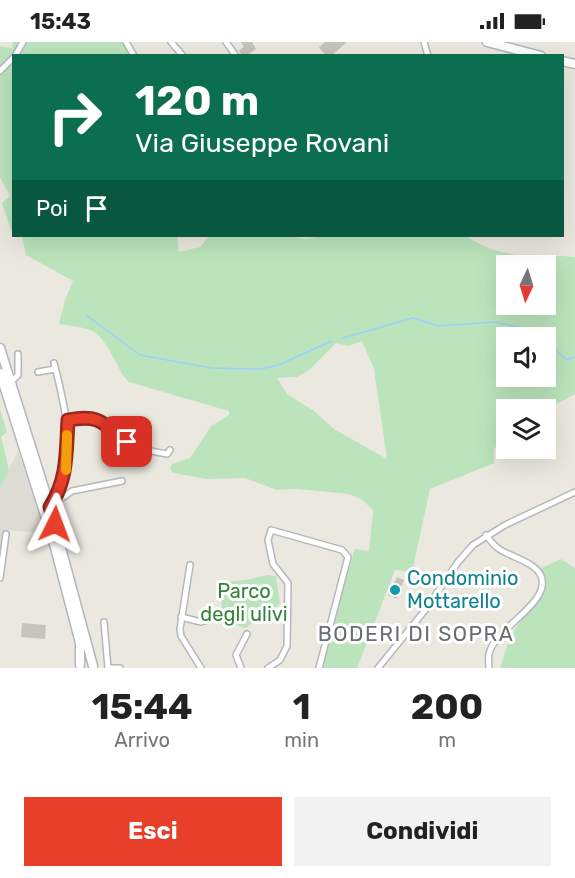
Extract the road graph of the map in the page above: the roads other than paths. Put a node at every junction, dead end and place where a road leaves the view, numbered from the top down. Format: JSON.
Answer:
{"nodes":[{"id":1,"x":171,"y":42,"type":"edge"},
{"id":2,"x":487,"y":42,"type":"edge"},
{"id":3,"x":181,"y":54,"type":"edge"},
{"id":4,"x":533,"y":54,"type":"edge"},
{"id":5,"x":12,"y":58,"type":"edge"},
{"id":6,"x":1,"y":69,"type":"edge"},
{"id":7,"x":0,"y":348,"type":"edge"},
{"id":8,"x":18,"y":354,"type":"dead end"},
{"id":9,"x":38,"y":372,"type":"dead end"},
{"id":10,"x":0,"y":373,"type":"edge"},
{"id":11,"x":12,"y":381,"type":"junction"},
{"id":12,"x":68,"y":420,"type":"junction"},
{"id":13,"x":170,"y":450,"type":"dead end"},
{"id":14,"x":122,"y":481,"type":"dead end"},
{"id":15,"x":575,"y":492,"type":"edge"},
{"id":16,"x":50,"y":507,"type":"junction"},
{"id":17,"x":6,"y":534,"type":"dead end"},
{"id":18,"x":486,"y":536,"type":"junction"},
{"id":19,"x":190,"y":565,"type":"dead end"},
{"id":20,"x":0,"y":578,"type":"edge"},
{"id":21,"x":181,"y":617,"type":"junction"},
{"id":22,"x":214,"y":618,"type":"dead end"},
{"id":23,"x":104,"y":622,"type":"dead end"},
{"id":24,"x":247,"y":634,"type":"dead end"},
{"id":25,"x":79,"y":667,"type":"edge"},
{"id":26,"x":93,"y":667,"type":"edge"},
{"id":27,"x":109,"y":668,"type":"edge"},
{"id":28,"x":120,"y":668,"type":"edge"},
{"id":29,"x":201,"y":668,"type":"edge"},
{"id":30,"x":242,"y":668,"type":"edge"},
{"id":31,"x":268,"y":668,"type":"edge"},
{"id":32,"x":319,"y":668,"type":"edge"},
{"id":33,"x":378,"y":668,"type":"edge"},
{"id":34,"x":489,"y":668,"type":"edge"}],
"edges":[{"from":1,"to":3,"type":"street"},
{"from":2,"to":4,"type":"street"},
{"from":5,"to":6,"type":"street"},
{"from":7,"to":11,"type":"street"},
{"from":8,"to":11,"type":"street"},
{"from":9,"to":12,"type":"street"},
{"from":10,"to":25,"type":"street"},
{"from":11,"to":16,"type":"street"},
{"from":12,"to":13,"type":"street"},
{"from":12,"to":16,"type":"street"},
{"from":14,"to":16,"type":"street"},
{"from":15,"to":18,"type":"street"},
{"from":16,"to":26,"type":"street"},
{"from":17,"to":20,"type":"street"},
{"from":18,"to":33,"type":"street"},
{"from":18,"to":34,"type":"street"},
{"from":19,"to":21,"type":"street"},
{"from":21,"to":22,"type":"street"},
{"from":21,"to":29,"type":"street"},
{"from":23,"to":27,"type":"street"},
{"from":24,"to":30,"type":"street"},
{"from":25,"to":26,"type":"street"},
{"from":27,"to":28,"type":"street"},
{"from":31,"to":32,"type":"street"}]}
